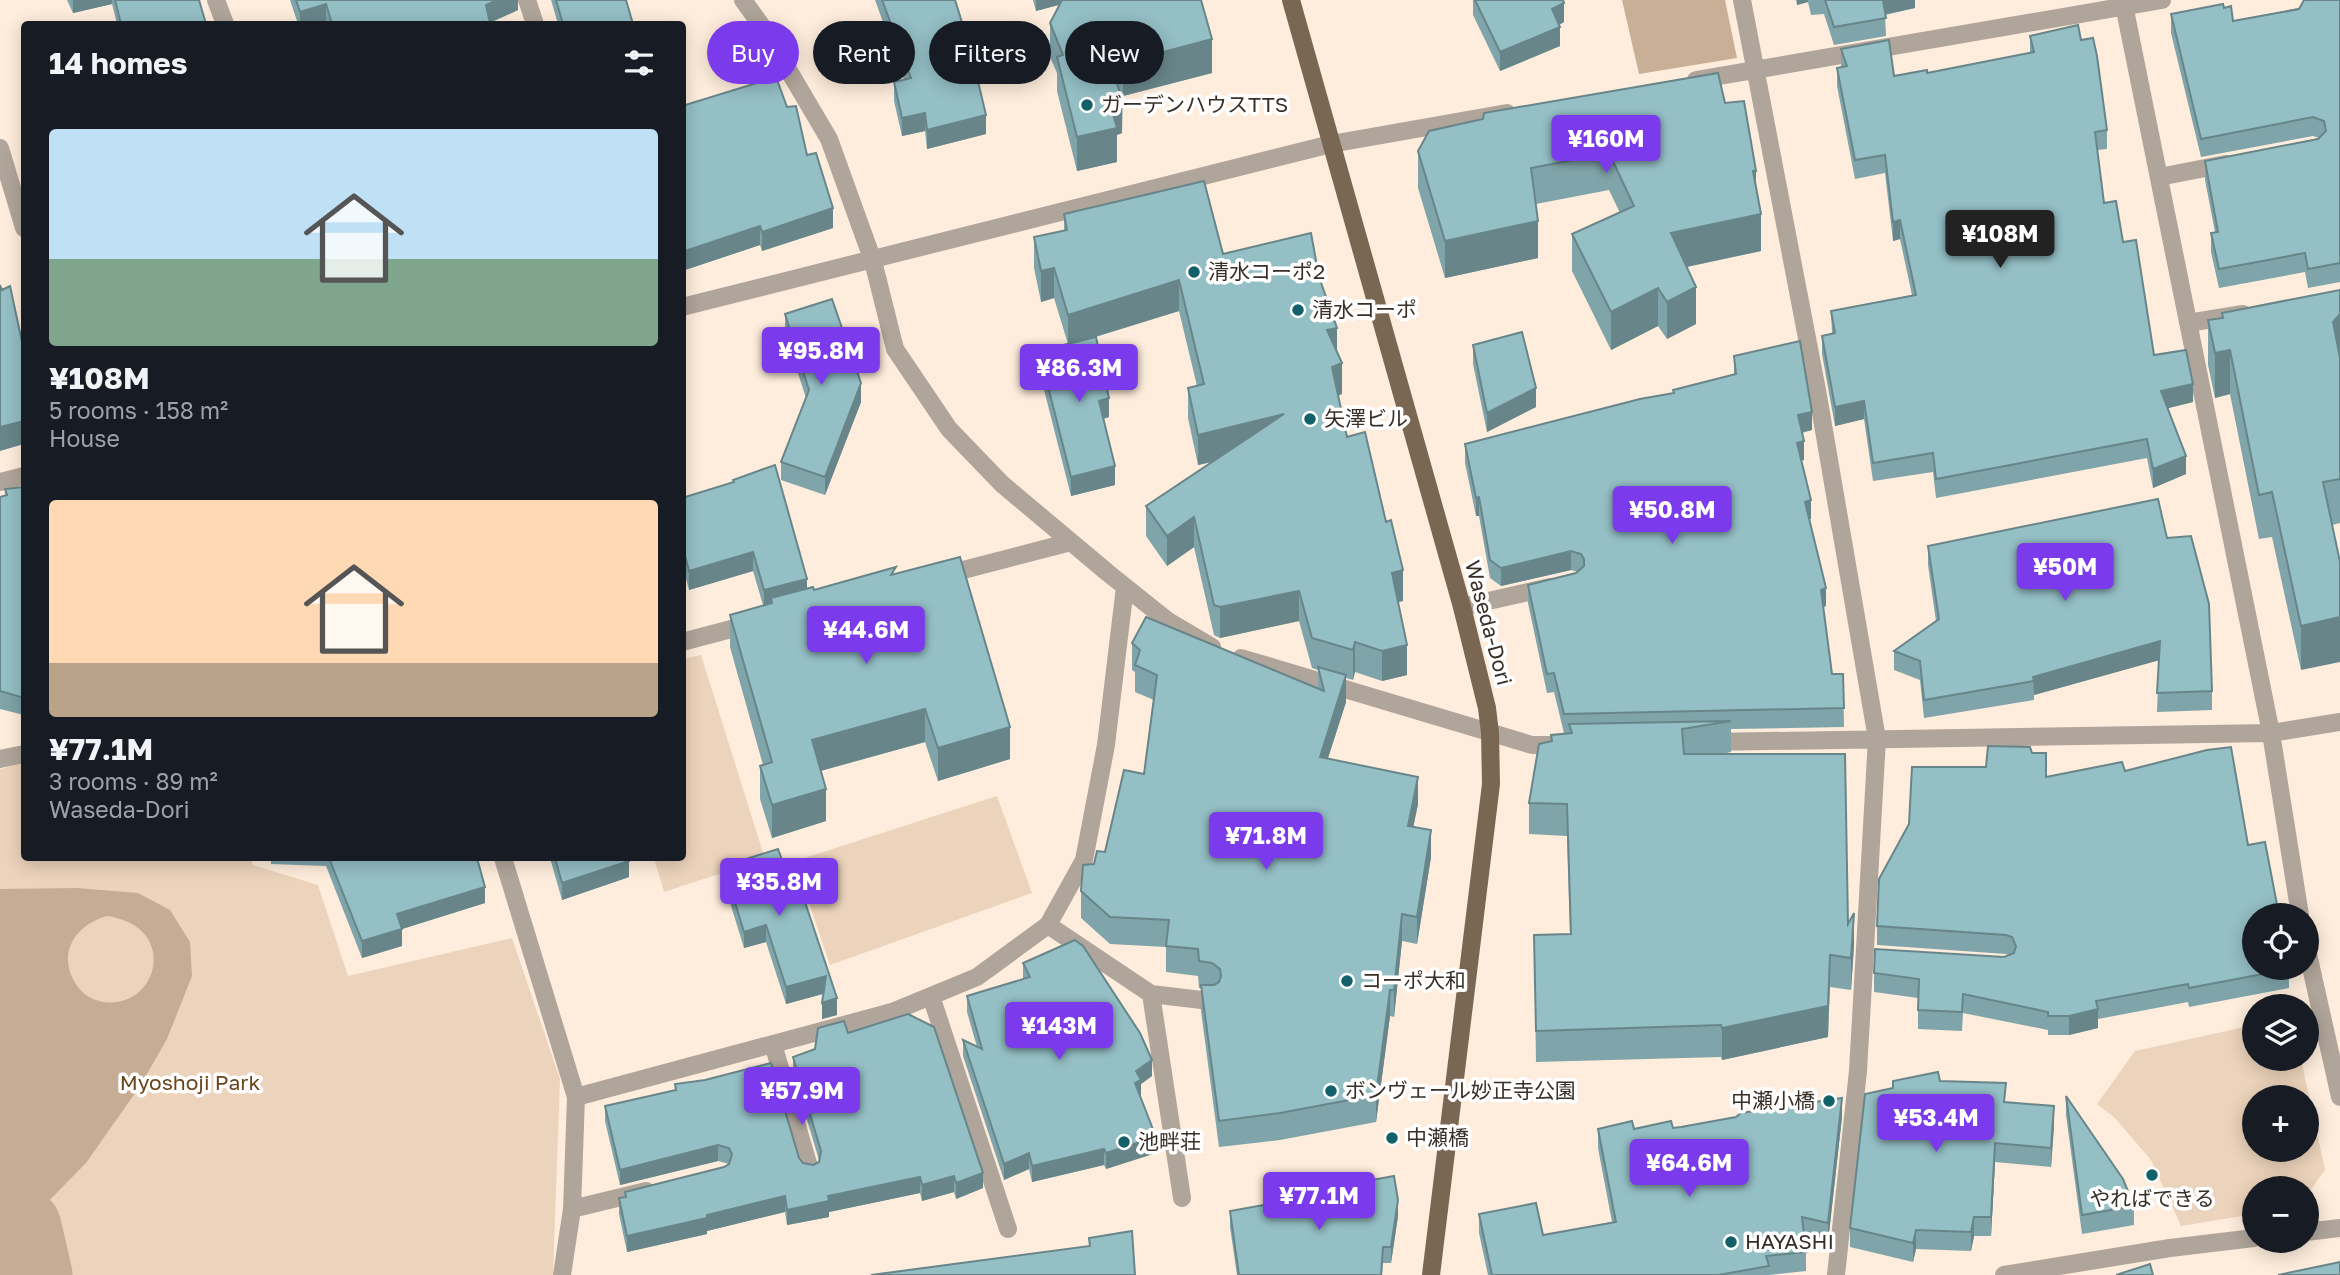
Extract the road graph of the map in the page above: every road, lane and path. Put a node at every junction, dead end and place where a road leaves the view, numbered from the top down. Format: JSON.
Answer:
{"nodes":[{"id":1,"x":216,"y":0,"type":"edge"},
{"id":2,"x":527,"y":0,"type":"edge"},
{"id":3,"x":743,"y":0,"type":"edge"},
{"id":4,"x":1291,"y":0,"type":"edge"},
{"id":5,"x":1742,"y":0,"type":"edge"},
{"id":6,"x":2162,"y":0,"type":"edge"},
{"id":7,"x":2124,"y":3,"type":"edge"},
{"id":8,"x":224,"y":21,"type":"edge"},
{"id":9,"x":534,"y":21,"type":"edge"},
{"id":10,"x":1755,"y":70,"type":"junction"},
{"id":11,"x":1672,"y":84,"type":"edge"},
{"id":12,"x":1521,"y":111,"type":"edge"},
{"id":13,"x":1331,"y":144,"type":"junction"},
{"id":14,"x":0,"y":148,"type":"edge"},
{"id":15,"x":2237,"y":162,"type":"edge"},
{"id":16,"x":2159,"y":177,"type":"junction"},
{"id":17,"x":21,"y":218,"type":"edge"},
{"id":18,"x":873,"y":261,"type":"junction"},
{"id":19,"x":686,"y":306,"type":"edge"},
{"id":20,"x":2264,"y":310,"type":"edge"},
{"id":21,"x":2188,"y":323,"type":"junction"},
{"id":22,"x":21,"y":476,"type":"edge"},
{"id":23,"x":0,"y":482,"type":"edge"},
{"id":24,"x":1071,"y":542,"type":"junction"},
{"id":25,"x":924,"y":580,"type":"edge"},
{"id":26,"x":1562,"y":584,"type":"edge"},
{"id":27,"x":1125,"y":587,"type":"junction"},
{"id":28,"x":1462,"y":607,"type":"junction"},
{"id":29,"x":763,"y":621,"type":"edge"},
{"id":30,"x":686,"y":641,"type":"edge"},
{"id":31,"x":2340,"y":722,"type":"edge"},
{"id":32,"x":1490,"y":733,"type":"junction"},
{"id":33,"x":2271,"y":733,"type":"junction"},
{"id":34,"x":1877,"y":739,"type":"junction"},
{"id":35,"x":1697,"y":742,"type":"edge"},
{"id":36,"x":1573,"y":744,"type":"edge"},
{"id":37,"x":21,"y":755,"type":"edge"},
{"id":38,"x":0,"y":759,"type":"edge"},
{"id":39,"x":504,"y":861,"type":"edge"},
{"id":40,"x":2298,"y":903,"type":"edge"},
{"id":41,"x":1048,"y":925,"type":"junction"},
{"id":42,"x":2314,"y":980,"type":"edge"},
{"id":43,"x":1151,"y":995,"type":"junction"},
{"id":44,"x":931,"y":996,"type":"junction"},
{"id":45,"x":1210,"y":1002,"type":"edge"},
{"id":46,"x":774,"y":1044,"type":"junction"},
{"id":47,"x":576,"y":1097,"type":"junction"},
{"id":48,"x":2340,"y":1097,"type":"edge"},
{"id":49,"x":810,"y":1170,"type":"edge"},
{"id":50,"x":667,"y":1186,"type":"edge"},
{"id":51,"x":1182,"y":1198,"type":"dead end"},
{"id":52,"x":572,"y":1209,"type":"junction"},
{"id":53,"x":2340,"y":1228,"type":"edge"},
{"id":54,"x":1008,"y":1229,"type":"dead end"},
{"id":55,"x":2319,"y":1230,"type":"edge"},
{"id":56,"x":2242,"y":1239,"type":"edge"},
{"id":57,"x":562,"y":1275,"type":"edge"},
{"id":58,"x":1431,"y":1275,"type":"edge"},
{"id":59,"x":1836,"y":1275,"type":"edge"},
{"id":60,"x":2004,"y":1275,"type":"edge"}],
"edges":[{"from":1,"to":8,"type":"street"},
{"from":2,"to":9,"type":"street"},
{"from":3,"to":18,"type":"street"},
{"from":4,"to":13,"type":"main road","name":"Waseda-Dori"},
{"from":5,"to":10,"type":"street"},
{"from":6,"to":7,"type":"street"},
{"from":7,"to":10,"type":"street"},
{"from":7,"to":16,"type":"street"},
{"from":10,"to":11,"type":"street"},
{"from":10,"to":34,"type":"street"},
{"from":12,"to":13,"type":"street"},
{"from":13,"to":18,"type":"street"},
{"from":13,"to":28,"type":"main road","name":"Waseda-Dori"},
{"from":14,"to":17,"type":"street"},
{"from":15,"to":16,"type":"street"},
{"from":16,"to":21,"type":"street"},
{"from":18,"to":19,"type":"street"},
{"from":18,"to":24,"type":"street"},
{"from":20,"to":21,"type":"street"},
{"from":21,"to":33,"type":"street"},
{"from":22,"to":23,"type":"street"},
{"from":24,"to":25,"type":"street"},
{"from":24,"to":27,"type":"street"},
{"from":26,"to":28,"type":"street"},
{"from":27,"to":32,"type":"street"},
{"from":27,"to":41,"type":"street"},
{"from":28,"to":32,"type":"main road","name":"Waseda-Dori"},
{"from":29,"to":30,"type":"street"},
{"from":31,"to":33,"type":"street"},
{"from":32,"to":36,"type":"street"},
{"from":32,"to":58,"type":"main road","name":"Waseda-Dori"},
{"from":33,"to":34,"type":"street"},
{"from":33,"to":40,"type":"street"},
{"from":34,"to":35,"type":"street"},
{"from":34,"to":59,"type":"street"},
{"from":37,"to":38,"type":"street"},
{"from":39,"to":47,"type":"street"},
{"from":41,"to":43,"type":"street"},
{"from":41,"to":44,"type":"street"},
{"from":42,"to":48,"type":"street"},
{"from":43,"to":45,"type":"street"},
{"from":43,"to":51,"type":"street"},
{"from":44,"to":46,"type":"street"},
{"from":44,"to":54,"type":"street"},
{"from":46,"to":47,"type":"street"},
{"from":46,"to":49,"type":"street"},
{"from":47,"to":52,"type":"street"},
{"from":50,"to":52,"type":"street"},
{"from":52,"to":57,"type":"street"},
{"from":53,"to":55,"type":"street"},
{"from":56,"to":60,"type":"street"}]}
